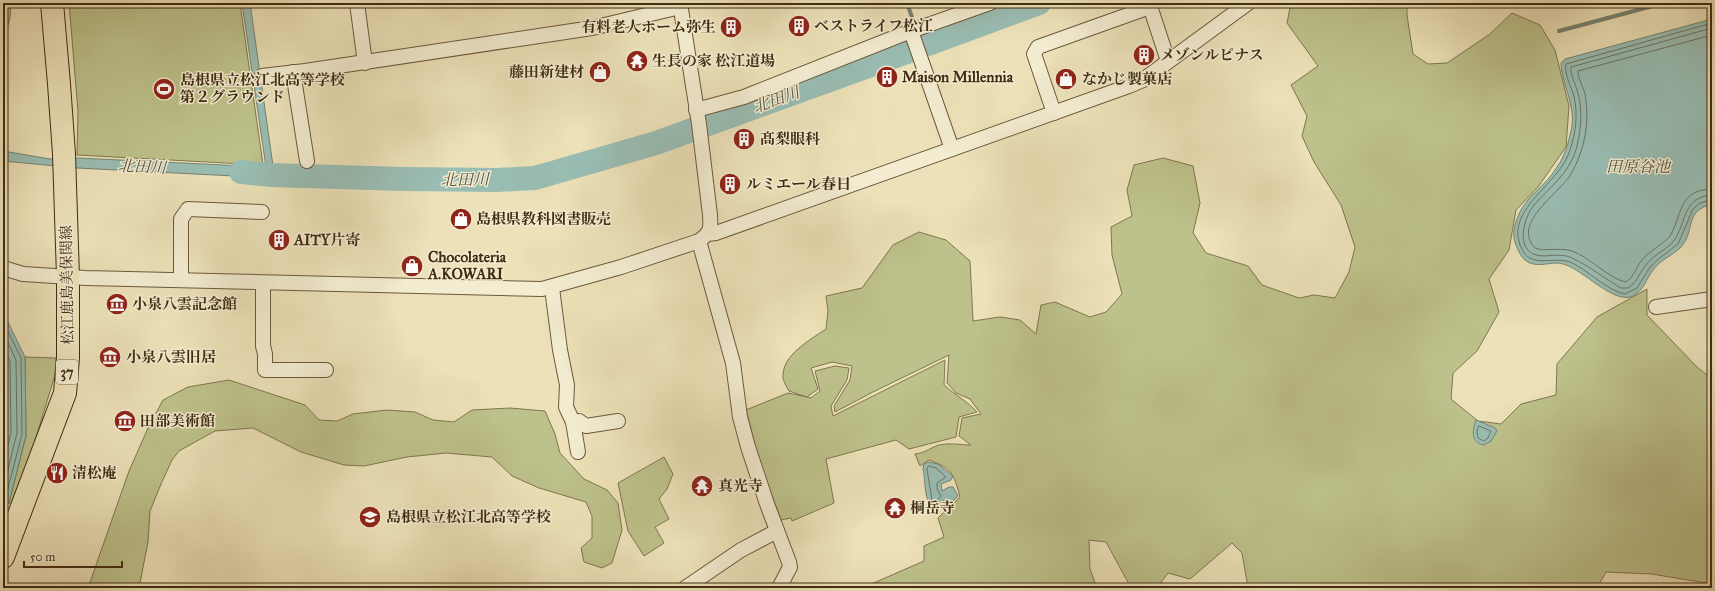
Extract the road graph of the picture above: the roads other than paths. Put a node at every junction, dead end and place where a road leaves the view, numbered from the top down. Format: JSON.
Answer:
{"nodes":[{"id":1,"x":52,"y":3,"type":"edge"},
{"id":2,"x":357,"y":3,"type":"edge"},
{"id":3,"x":990,"y":3,"type":"edge"},
{"id":4,"x":1248,"y":3,"type":"edge"},
{"id":5,"x":680,"y":5,"type":"edge"},
{"id":6,"x":1150,"y":5,"type":"edge"},
{"id":7,"x":972,"y":6,"type":"edge"},
{"id":8,"x":911,"y":31,"type":"junction"},
{"id":9,"x":1168,"y":61,"type":"junction"},
{"id":10,"x":365,"y":63,"type":"junction"},
{"id":11,"x":293,"y":72,"type":"junction"},
{"id":12,"x":262,"y":76,"type":"dead end"},
{"id":13,"x":1054,"y":114,"type":"junction"},
{"id":14,"x":698,"y":123,"type":"junction"},
{"id":15,"x":952,"y":149,"type":"junction"},
{"id":16,"x":307,"y":161,"type":"dead end"},
{"id":17,"x":262,"y":212,"type":"dead end"},
{"id":18,"x":703,"y":238,"type":"junction"},
{"id":19,"x":3,"y":268,"type":"edge"},
{"id":20,"x":68,"y":277,"type":"junction"},
{"id":21,"x":181,"y":280,"type":"junction"},
{"id":22,"x":263,"y":283,"type":"junction"},
{"id":23,"x":552,"y":288,"type":"junction"},
{"id":24,"x":1712,"y":299,"type":"edge"},
{"id":25,"x":1656,"y":307,"type":"dead end"},
{"id":26,"x":326,"y":370,"type":"dead end"},
{"id":27,"x":602,"y":413,"type":"dead end"},
{"id":28,"x":618,"y":420,"type":"dead end"},
{"id":29,"x":576,"y":421,"type":"junction"},
{"id":30,"x":578,"y":452,"type":"dead end"},
{"id":31,"x":777,"y":531,"type":"junction"},
{"id":32,"x":3,"y":557,"type":"edge"},
{"id":33,"x":685,"y":588,"type":"edge"},
{"id":34,"x":779,"y":588,"type":"edge"}],
"edges":[{"from":1,"to":20,"type":"main road","name":"松江鹿島美保関線","number":"37"},
{"from":2,"to":10,"type":"street"},
{"from":3,"to":7,"type":"street"},
{"from":4,"to":9,"type":"street"},
{"from":5,"to":10,"type":"street"},
{"from":5,"to":14,"type":"street"},
{"from":6,"to":9,"type":"street"},
{"from":6,"to":13,"type":"street"},
{"from":7,"to":8,"type":"street"},
{"from":8,"to":14,"type":"street"},
{"from":8,"to":15,"type":"street"},
{"from":9,"to":13,"type":"street"},
{"from":10,"to":11,"type":"street"},
{"from":11,"to":12,"type":"street"},
{"from":11,"to":16,"type":"street"},
{"from":13,"to":15,"type":"street"},
{"from":14,"to":18,"type":"street"},
{"from":15,"to":18,"type":"street"},
{"from":17,"to":21,"type":"street"},
{"from":18,"to":23,"type":"street"},
{"from":18,"to":31,"type":"street"},
{"from":19,"to":20,"type":"street"},
{"from":20,"to":21,"type":"street"},
{"from":20,"to":32,"type":"main road","name":"松江鹿島美保関線","number":"37"},
{"from":21,"to":22,"type":"street"},
{"from":22,"to":23,"type":"street"},
{"from":22,"to":26,"type":"street"},
{"from":23,"to":29,"type":"street"},
{"from":24,"to":25,"type":"street"},
{"from":27,"to":29,"type":"street"},
{"from":28,"to":29,"type":"street"},
{"from":29,"to":30,"type":"street"},
{"from":31,"to":33,"type":"street"},
{"from":31,"to":34,"type":"street"}]}
